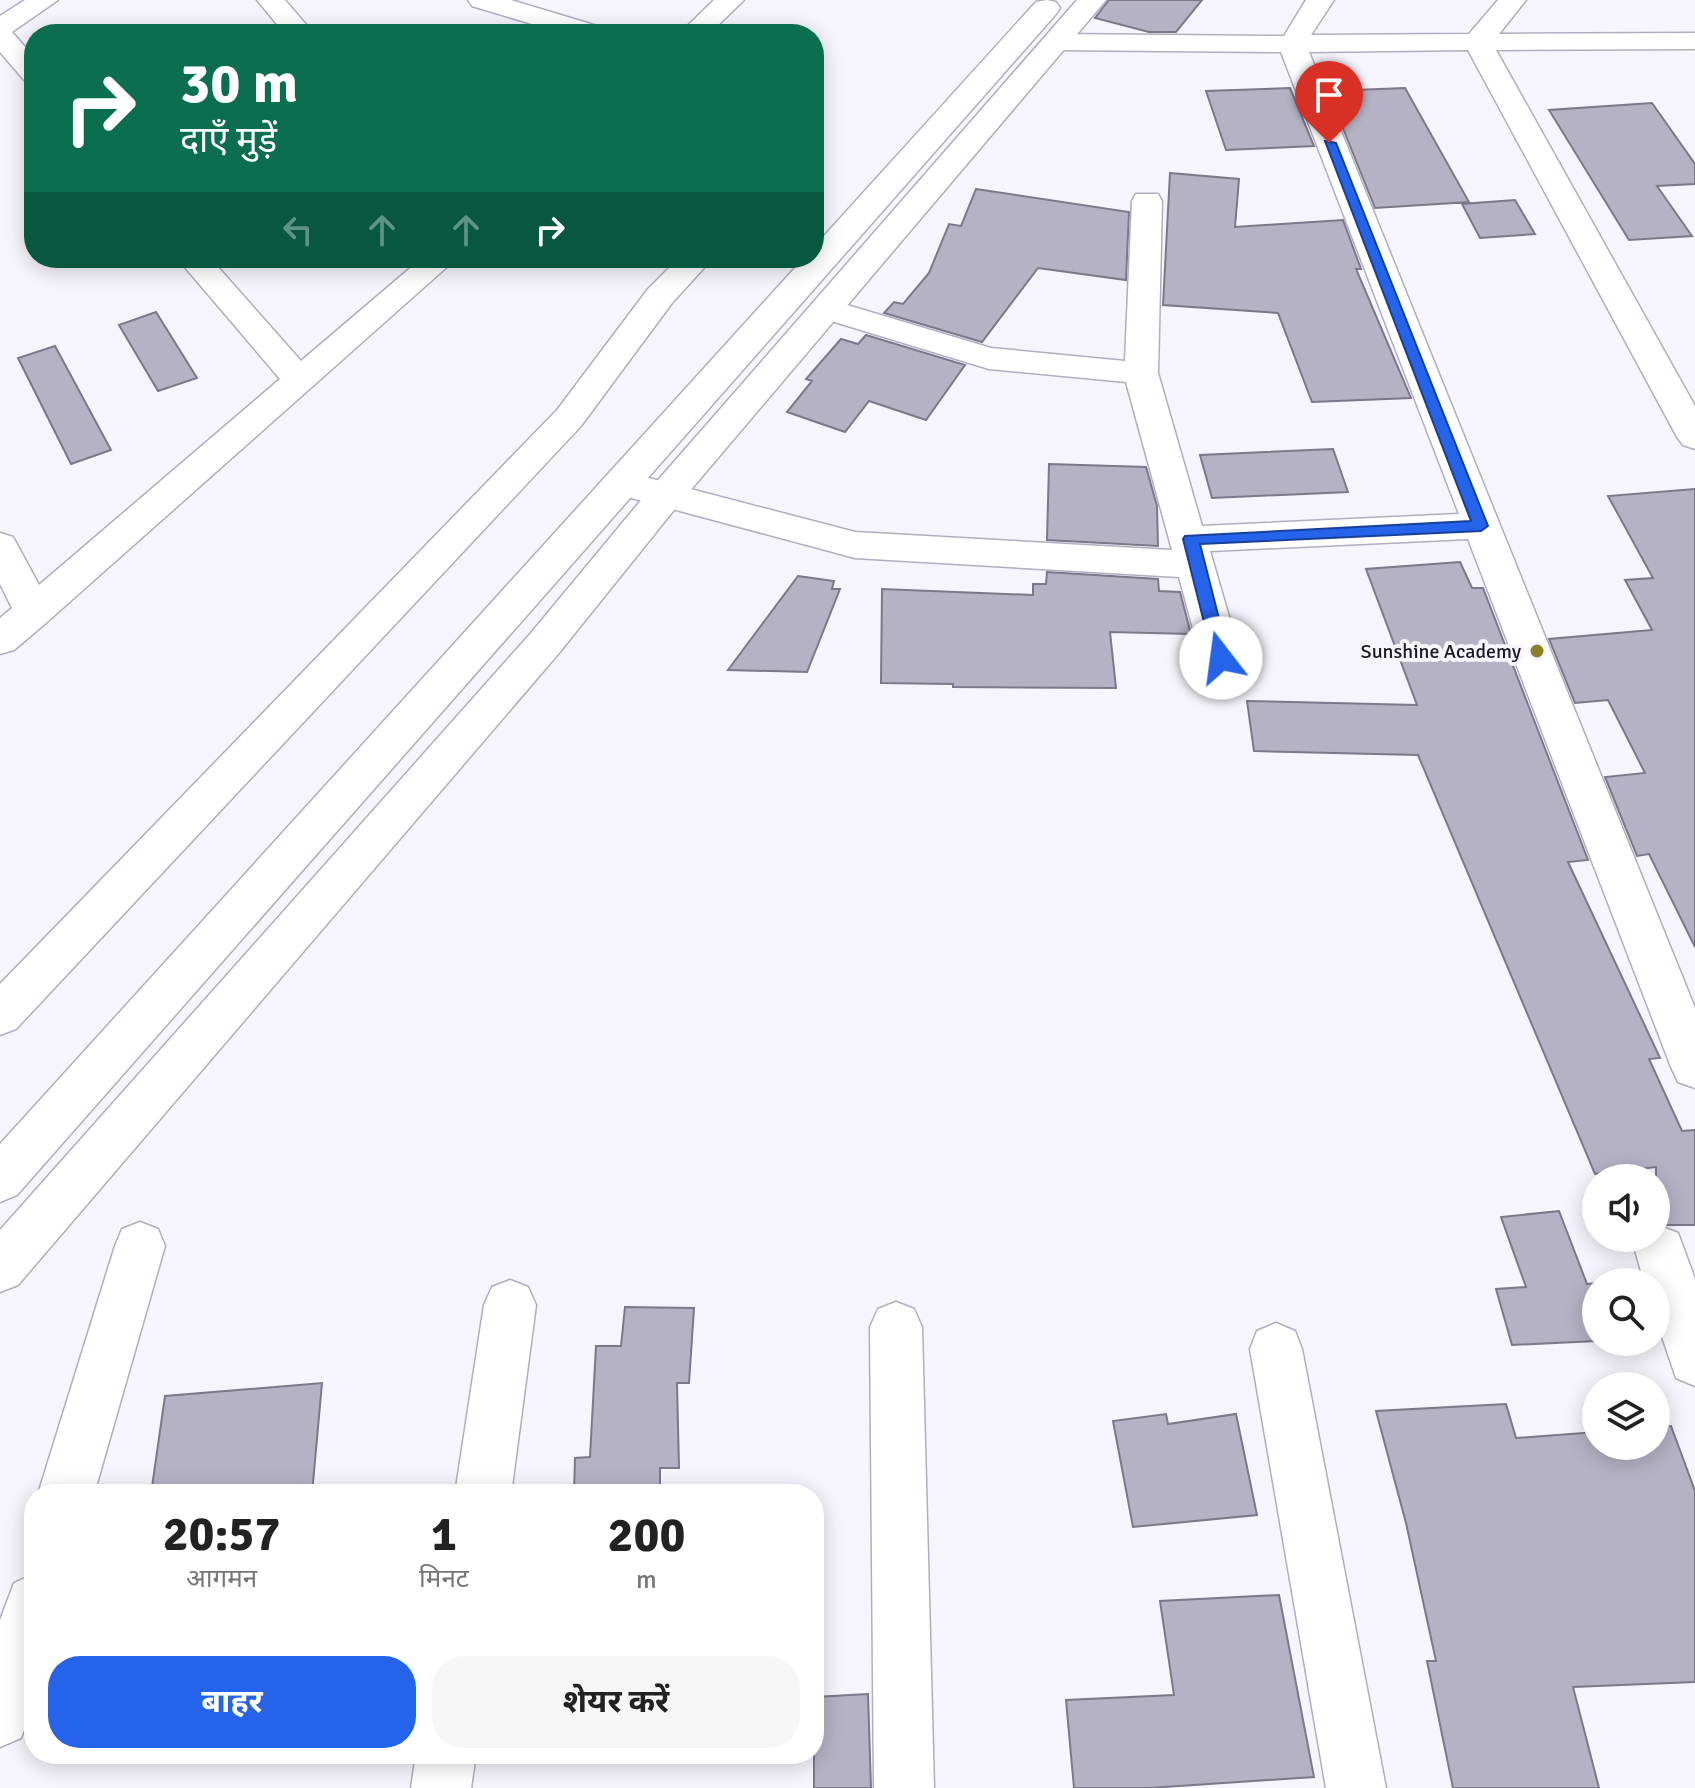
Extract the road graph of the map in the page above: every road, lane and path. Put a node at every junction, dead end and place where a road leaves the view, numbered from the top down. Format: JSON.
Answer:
{"nodes":[{"id":1,"x":44,"y":0,"type":"edge"},
{"id":2,"x":271,"y":0,"type":"edge"},
{"id":3,"x":482,"y":0,"type":"edge"},
{"id":4,"x":730,"y":0,"type":"edge"},
{"id":5,"x":1053,"y":0,"type":"edge"},
{"id":6,"x":1092,"y":0,"type":"edge"},
{"id":7,"x":1320,"y":0,"type":"edge"},
{"id":8,"x":1512,"y":0,"type":"edge"},
{"id":9,"x":291,"y":24,"type":"edge"},
{"id":10,"x":561,"y":24,"type":"edge"},
{"id":11,"x":704,"y":24,"type":"edge"},
{"id":12,"x":0,"y":28,"type":"edge"},
{"id":13,"x":0,"y":35,"type":"edge"},
{"id":14,"x":1695,"y":41,"type":"edge"},
{"id":15,"x":1057,"y":42,"type":"junction"},
{"id":16,"x":1477,"y":42,"type":"junction"},
{"id":17,"x":1292,"y":44,"type":"junction"},
{"id":18,"x":24,"y":63,"type":"edge"},
{"id":19,"x":1147,"y":201,"type":"dead end"},
{"id":20,"x":824,"y":257,"type":"edge"},
{"id":21,"x":202,"y":268,"type":"edge"},
{"id":22,"x":429,"y":268,"type":"edge"},
{"id":23,"x":687,"y":268,"type":"edge"},
{"id":24,"x":814,"y":268,"type":"edge"},
{"id":25,"x":827,"y":309,"type":"junction"},
{"id":26,"x":1141,"y":373,"type":"junction"},
{"id":27,"x":299,"y":380,"type":"junction"},
{"id":28,"x":1695,"y":437,"type":"edge"},
{"id":29,"x":622,"y":483,"type":"junction"},
{"id":30,"x":665,"y":496,"type":"junction"},
{"id":31,"x":1481,"y":526,"type":"junction"},
{"id":32,"x":0,"y":546,"type":"edge"},
{"id":33,"x":1194,"y":552,"type":"junction"},
{"id":34,"x":33,"y":612,"type":"junction"},
{"id":35,"x":0,"y":640,"type":"edge"},
{"id":36,"x":1221,"y":658,"type":"dead end"},
{"id":37,"x":0,"y":1015,"type":"edge"},
{"id":38,"x":1695,"y":1067,"type":"edge"},
{"id":39,"x":0,"y":1179,"type":"edge"},
{"id":40,"x":140,"y":1246,"type":"dead end"},
{"id":41,"x":1661,"y":1252,"type":"edge"},
{"id":42,"x":0,"y":1268,"type":"edge"},
{"id":43,"x":510,"y":1305,"type":"dead end"},
{"id":44,"x":896,"y":1327,"type":"dead end"},
{"id":45,"x":1276,"y":1349,"type":"dead end"},
{"id":46,"x":1695,"y":1360,"type":"edge"},
{"id":47,"x":69,"y":1484,"type":"edge"},
{"id":48,"x":484,"y":1484,"type":"edge"},
{"id":49,"x":24,"y":1637,"type":"edge"},
{"id":50,"x":0,"y":1717,"type":"edge"},
{"id":51,"x":445,"y":1764,"type":"edge"},
{"id":52,"x":441,"y":1788,"type":"edge"},
{"id":53,"x":904,"y":1788,"type":"edge"},
{"id":54,"x":1356,"y":1788,"type":"edge"}],
"edges":[{"from":1,"to":12,"type":"street"},
{"from":2,"to":9,"type":"street"},
{"from":3,"to":10,"type":"street"},
{"from":4,"to":11,"type":"street"},
{"from":5,"to":20,"type":"street"},
{"from":6,"to":15,"type":"street"},
{"from":7,"to":17,"type":"street"},
{"from":8,"to":16,"type":"street"},
{"from":13,"to":18,"type":"street"},
{"from":14,"to":16,"type":"street"},
{"from":15,"to":17,"type":"street"},
{"from":15,"to":25,"type":"street"},
{"from":16,"to":17,"type":"street"},
{"from":16,"to":28,"type":"street"},
{"from":17,"to":31,"type":"street"},
{"from":19,"to":26,"type":"street"},
{"from":21,"to":27,"type":"street"},
{"from":22,"to":27,"type":"street"},
{"from":23,"to":37,"type":"street"},
{"from":24,"to":29,"type":"street"},
{"from":25,"to":26,"type":"street"},
{"from":25,"to":30,"type":"street"},
{"from":26,"to":33,"type":"street"},
{"from":27,"to":34,"type":"street"},
{"from":29,"to":30,"type":"street"},
{"from":29,"to":39,"type":"street"},
{"from":30,"to":33,"type":"street"},
{"from":30,"to":42,"type":"street"},
{"from":31,"to":33,"type":"street"},
{"from":31,"to":38,"type":"street"},
{"from":32,"to":34,"type":"street"},
{"from":33,"to":36,"type":"street"},
{"from":34,"to":35,"type":"street"},
{"from":40,"to":47,"type":"street"},
{"from":41,"to":46,"type":"street"},
{"from":43,"to":48,"type":"street"},
{"from":44,"to":53,"type":"street"},
{"from":45,"to":54,"type":"street"},
{"from":49,"to":50,"type":"street"},
{"from":51,"to":52,"type":"street"}]}
